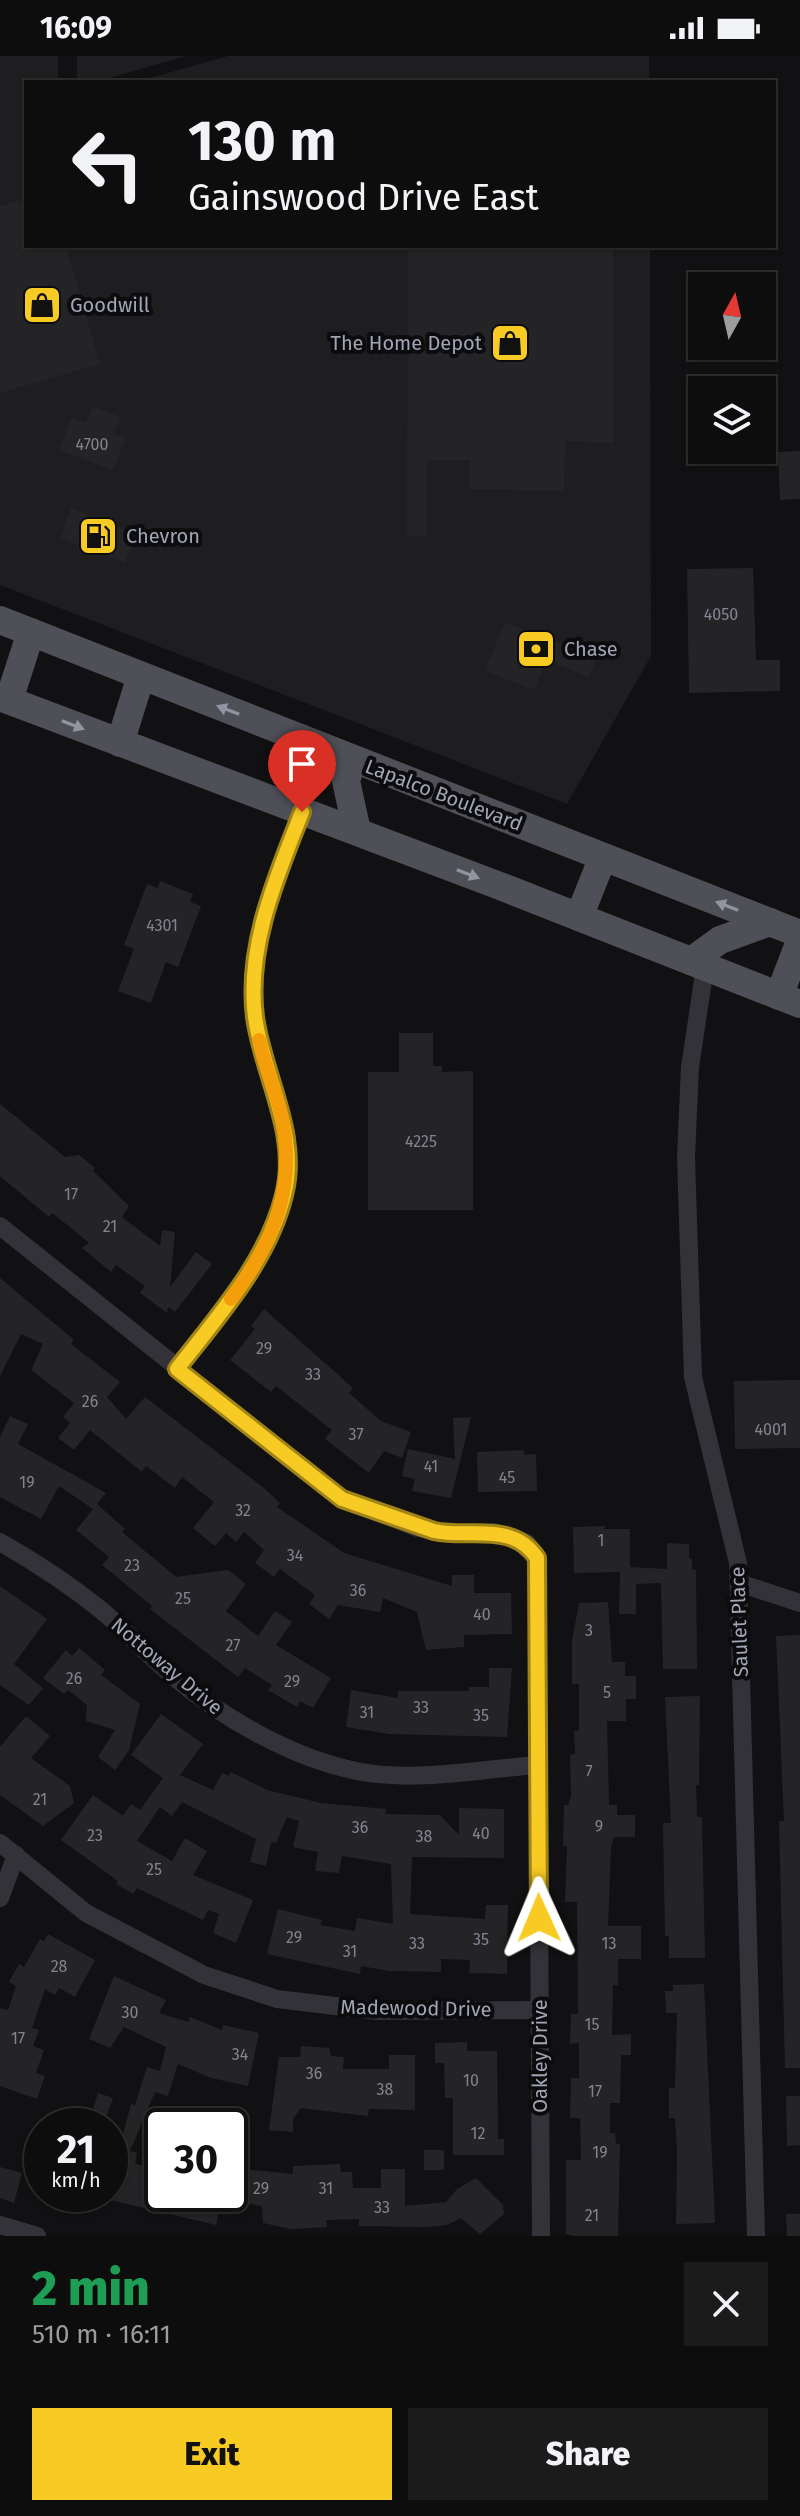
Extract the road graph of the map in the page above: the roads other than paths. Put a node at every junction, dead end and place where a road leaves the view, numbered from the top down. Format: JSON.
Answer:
{"nodes":[{"id":1,"x":0,"y":620,"type":"edge"},
{"id":2,"x":31,"y":632,"type":"junction"},
{"id":3,"x":141,"y":676,"type":"junction"},
{"id":4,"x":5,"y":699,"type":"edge"},
{"id":5,"x":120,"y":743,"type":"junction"},
{"id":6,"x":353,"y":759,"type":"junction"},
{"id":7,"x":302,"y":812,"type":"junction"},
{"id":8,"x":357,"y":831,"type":"junction"},
{"id":9,"x":603,"y":857,"type":"junction"},
{"id":10,"x":579,"y":917,"type":"junction"},
{"id":11,"x":770,"y":922,"type":"junction"},
{"id":12,"x":800,"y":934,"type":"edge"},
{"id":13,"x":800,"y":941,"type":"edge"},
{"id":14,"x":698,"y":964,"type":"junction"},
{"id":15,"x":790,"y":1000,"type":"edge"},
{"id":16,"x":0,"y":1226,"type":"edge"},
{"id":17,"x":177,"y":1369,"type":"junction"},
{"id":18,"x":0,"y":1542,"type":"edge"},
{"id":19,"x":739,"y":1583,"type":"junction"},
{"id":20,"x":800,"y":1603,"type":"edge"},
{"id":21,"x":538,"y":1765,"type":"junction"},
{"id":22,"x":0,"y":1843,"type":"edge"},
{"id":23,"x":16,"y":1855,"type":"junction"},
{"id":24,"x":0,"y":1898,"type":"edge"},
{"id":25,"x":540,"y":2010,"type":"junction"},
{"id":26,"x":0,"y":2225,"type":"edge"},
{"id":27,"x":37,"y":2236,"type":"edge"},
{"id":28,"x":541,"y":2236,"type":"edge"},
{"id":29,"x":756,"y":2236,"type":"edge"}],
"edges":[{"from":1,"to":2,"type":"main road","name":"Lapalco Boulevard"},
{"from":2,"to":3,"type":"main road","name":"Lapalco Boulevard"},
{"from":2,"to":4,"type":"main road"},
{"from":3,"to":5,"type":"main road"},
{"from":6,"to":3,"type":"main road","name":"Lapalco Boulevard","one_way":true},
{"from":4,"to":5,"type":"main road","one_way":true},
{"from":5,"to":7,"type":"main road"},
{"from":6,"to":8,"type":"main road"},
{"from":6,"to":9,"type":"main road","name":"Lapalco Boulevard"},
{"from":7,"to":8,"type":"main road"},
{"from":7,"to":17,"type":"street"},
{"from":8,"to":10,"type":"main road","one_way":true},
{"from":9,"to":10,"type":"main road"},
{"from":11,"to":9,"type":"main road","name":"Lapalco Boulevard","one_way":true},
{"from":10,"to":14,"type":"main road"},
{"from":11,"to":12,"type":"main road","name":"Lapalco Boulevard"},
{"from":11,"to":14,"type":"main road"},
{"from":13,"to":15,"type":"main road"},
{"from":14,"to":15,"type":"main road"},
{"from":14,"to":19,"type":"street","name":"Saulet Place"},
{"from":16,"to":17,"type":"street"},
{"from":17,"to":21,"type":"street","name":"Oakley Drive"},
{"from":18,"to":21,"type":"street","name":"Nottoway Drive"},
{"from":19,"to":20,"type":"street"},
{"from":19,"to":29,"type":"street","name":"Saulet Place"},
{"from":21,"to":25,"type":"street","name":"Oakley Drive"},
{"from":22,"to":23,"type":"street","name":"Madewood Drive"},
{"from":23,"to":24,"type":"street"},
{"from":23,"to":25,"type":"street","name":"Madewood Drive"},
{"from":25,"to":28,"type":"street","name":"Oakley Drive"},
{"from":26,"to":27,"type":"street"}]}
